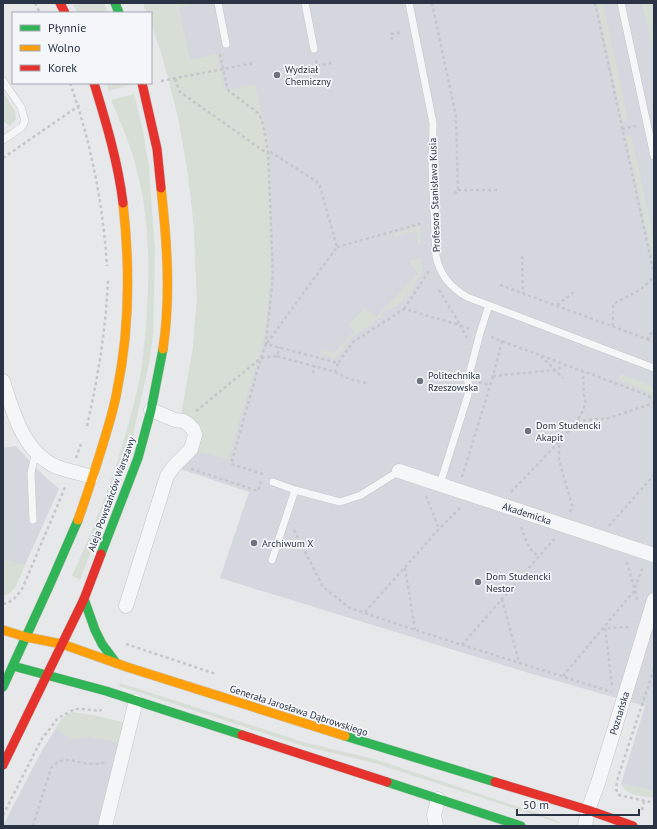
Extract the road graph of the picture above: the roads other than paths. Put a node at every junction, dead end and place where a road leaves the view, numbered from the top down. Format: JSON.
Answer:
{"nodes":[{"id":1,"x":60,"y":3,"type":"edge"},
{"id":2,"x":218,"y":3,"type":"edge"},
{"id":3,"x":305,"y":3,"type":"edge"},
{"id":4,"x":409,"y":3,"type":"edge"},
{"id":5,"x":621,"y":3,"type":"edge"},
{"id":6,"x":64,"y":12,"type":"edge"},
{"id":7,"x":226,"y":44,"type":"road end"},
{"id":8,"x":314,"y":49,"type":"dead end"},
{"id":9,"x":3,"y":81,"type":"edge"},
{"id":10,"x":94,"y":84,"type":"edge"},
{"id":11,"x":143,"y":85,"type":"edge"},
{"id":12,"x":3,"y":140,"type":"edge"},
{"id":13,"x":654,"y":156,"type":"edge"},
{"id":14,"x":489,"y":305,"type":"junction"},
{"id":15,"x":654,"y":368,"type":"edge"},
{"id":16,"x":3,"y":381,"type":"edge"},
{"id":17,"x":151,"y":410,"type":"junction"},
{"id":18,"x":36,"y":451,"type":"junction"},
{"id":19,"x":399,"y":471,"type":"joint"},
{"id":20,"x":92,"y":477,"type":"junction"},
{"id":21,"x":273,"y":482,"type":"road end"},
{"id":22,"x":440,"y":484,"type":"junction"},
{"id":23,"x":295,"y":490,"type":"junction"},
{"id":24,"x":33,"y":520,"type":"dead end"},
{"id":25,"x":272,"y":560,"type":"dead end"},
{"id":26,"x":649,"y":560,"type":"edge"},
{"id":27,"x":84,"y":599,"type":"junction"},
{"id":28,"x":654,"y":600,"type":"edge"},
{"id":29,"x":126,"y":606,"type":"dead end"},
{"id":30,"x":3,"y":630,"type":"edge"},
{"id":31,"x":26,"y":637,"type":"junction"},
{"id":32,"x":62,"y":644,"type":"junction"},
{"id":33,"x":3,"y":663,"type":"edge"},
{"id":34,"x":116,"y":663,"type":"junction"},
{"id":35,"x":13,"y":666,"type":"junction"},
{"id":36,"x":48,"y":674,"type":"junction"},
{"id":37,"x":3,"y":687,"type":"edge"},
{"id":38,"x":136,"y":701,"type":"junction"},
{"id":39,"x":3,"y":765,"type":"edge"},
{"id":40,"x":438,"y":799,"type":"junction"},
{"id":41,"x":588,"y":810,"type":"junction"},
{"id":42,"x":105,"y":826,"type":"edge"},
{"id":43,"x":436,"y":826,"type":"edge"},
{"id":44,"x":521,"y":826,"type":"edge"},
{"id":45,"x":585,"y":826,"type":"edge"},
{"id":46,"x":633,"y":826,"type":"edge"}],
"edges":[{"from":1,"to":6,"type":"main road"},
{"from":2,"to":7,"type":"lane"},
{"from":3,"to":8,"type":"lane"},
{"from":4,"to":14,"type":"lane","name":"Profesora Stanisława Kusia"},
{"from":5,"to":13,"type":"lane"},
{"from":9,"to":12,"type":"lane"},
{"from":10,"to":20,"type":"main road"},
{"from":11,"to":17,"type":"main road","name":"Aleja Powstańców Warszawy"},
{"from":14,"to":15,"type":"lane","name":"Profesora Stanisława Kusia"},
{"from":14,"to":22,"type":"lane"},
{"from":16,"to":18,"type":"street"},
{"from":17,"to":27,"type":"main road","name":"Aleja Powstańców Warszawy"},
{"from":17,"to":29,"type":"street"},
{"from":18,"to":20,"type":"street"},
{"from":18,"to":24,"type":"lane"},
{"from":19,"to":22,"type":"street","name":"Akademicka"},
{"from":19,"to":23,"type":"lane"},
{"from":20,"to":31,"type":"main road"},
{"from":21,"to":23,"type":"lane"},
{"from":22,"to":26,"type":"street","name":"Akademicka"},
{"from":23,"to":25,"type":"lane"},
{"from":27,"to":32,"type":"main road","name":"Aleja Powstańców Warszawy"},
{"from":27,"to":34,"type":"main road"},
{"from":28,"to":41,"type":"street","name":"Poznańska"},
{"from":30,"to":31,"type":"main road","name":"Generała Jarosława Dąbrowskiego"},
{"from":31,"to":32,"type":"main road","name":"Generała Jarosława Dąbrowskiego"},
{"from":31,"to":35,"type":"main road"},
{"from":32,"to":34,"type":"main road","name":"Generała Jarosława Dąbrowskiego"},
{"from":32,"to":36,"type":"main road","name":"Aleja Powstańców Warszawy"},
{"from":33,"to":35,"type":"main road"},
{"from":34,"to":41,"type":"main road","name":"Generała Jarosława Dąbrowskiego"},
{"from":35,"to":36,"type":"main road"},
{"from":35,"to":37,"type":"main road"},
{"from":36,"to":38,"type":"main road"},
{"from":36,"to":39,"type":"main road","name":"Aleja Powstańców Warszawy"},
{"from":38,"to":40,"type":"main road"},
{"from":38,"to":42,"type":"street"},
{"from":40,"to":43,"type":"street"},
{"from":40,"to":44,"type":"main road"},
{"from":41,"to":45,"type":"street","name":"Poznańska"},
{"from":41,"to":46,"type":"main road","name":"Generała Jarosława Dąbrowskiego"}]}
